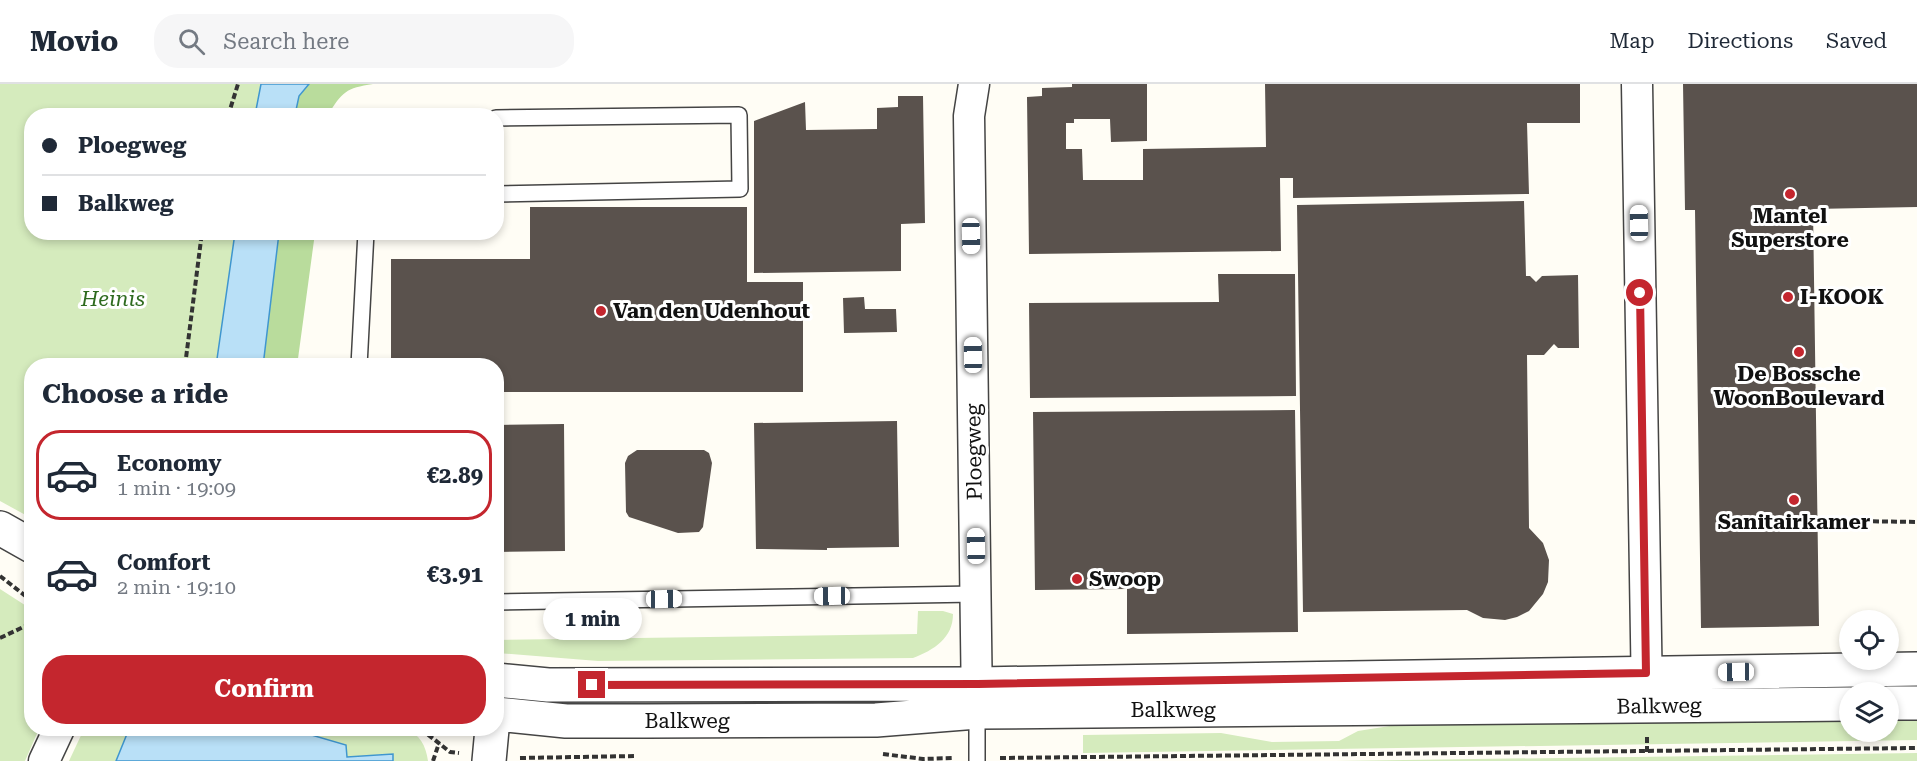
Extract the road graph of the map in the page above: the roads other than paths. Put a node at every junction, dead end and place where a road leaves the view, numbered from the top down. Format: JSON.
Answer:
{"nodes":[{"id":1,"x":974,"y":84,"type":"edge"},
{"id":2,"x":1637,"y":84,"type":"edge"},
{"id":3,"x":504,"y":118,"type":"edge"},
{"id":4,"x":504,"y":194,"type":"edge"},
{"id":5,"x":366,"y":240,"type":"edge"},
{"id":6,"x":359,"y":358,"type":"edge"},
{"id":7,"x":0,"y":528,"type":"edge"},
{"id":8,"x":24,"y":542,"type":"edge"},
{"id":9,"x":976,"y":594,"type":"junction"},
{"id":10,"x":504,"y":602,"type":"edge"},
{"id":11,"x":1917,"y":669,"type":"edge"},
{"id":12,"x":1646,"y":673,"type":"junction"},
{"id":13,"x":504,"y":684,"type":"edge"},
{"id":14,"x":977,"y":698,"type":"junction"},
{"id":15,"x":1899,"y":703,"type":"edge"},
{"id":16,"x":1917,"y":703,"type":"edge"},
{"id":17,"x":1839,"y":704,"type":"edge"},
{"id":18,"x":1647,"y":707,"type":"junction"},
{"id":19,"x":504,"y":715,"type":"edge"},
{"id":20,"x":55,"y":736,"type":"edge"},
{"id":21,"x":977,"y":759,"type":"edge"},
{"id":22,"x":44,"y":761,"type":"edge"}],
"edges":[{"from":1,"to":9,"type":"street","name":"Ploegweg"},
{"from":2,"to":12,"type":"street"},
{"from":3,"to":4,"type":"lane"},
{"from":5,"to":6,"type":"lane"},
{"from":7,"to":8,"type":"street"},
{"from":9,"to":10,"type":"lane"},
{"from":9,"to":14,"type":"street","name":"Ploegweg"},
{"from":11,"to":12,"type":"street","name":"Balkweg"},
{"from":12,"to":14,"type":"street","name":"Balkweg"},
{"from":12,"to":18,"type":"street"},
{"from":13,"to":14,"type":"street","name":"Balkweg"},
{"from":14,"to":18,"type":"street","name":"Balkweg"},
{"from":14,"to":19,"type":"street","name":"Balkweg"},
{"from":14,"to":21,"type":"lane"},
{"from":15,"to":16,"type":"street"},
{"from":17,"to":18,"type":"street","name":"Balkweg"},
{"from":20,"to":22,"type":"street"}]}
